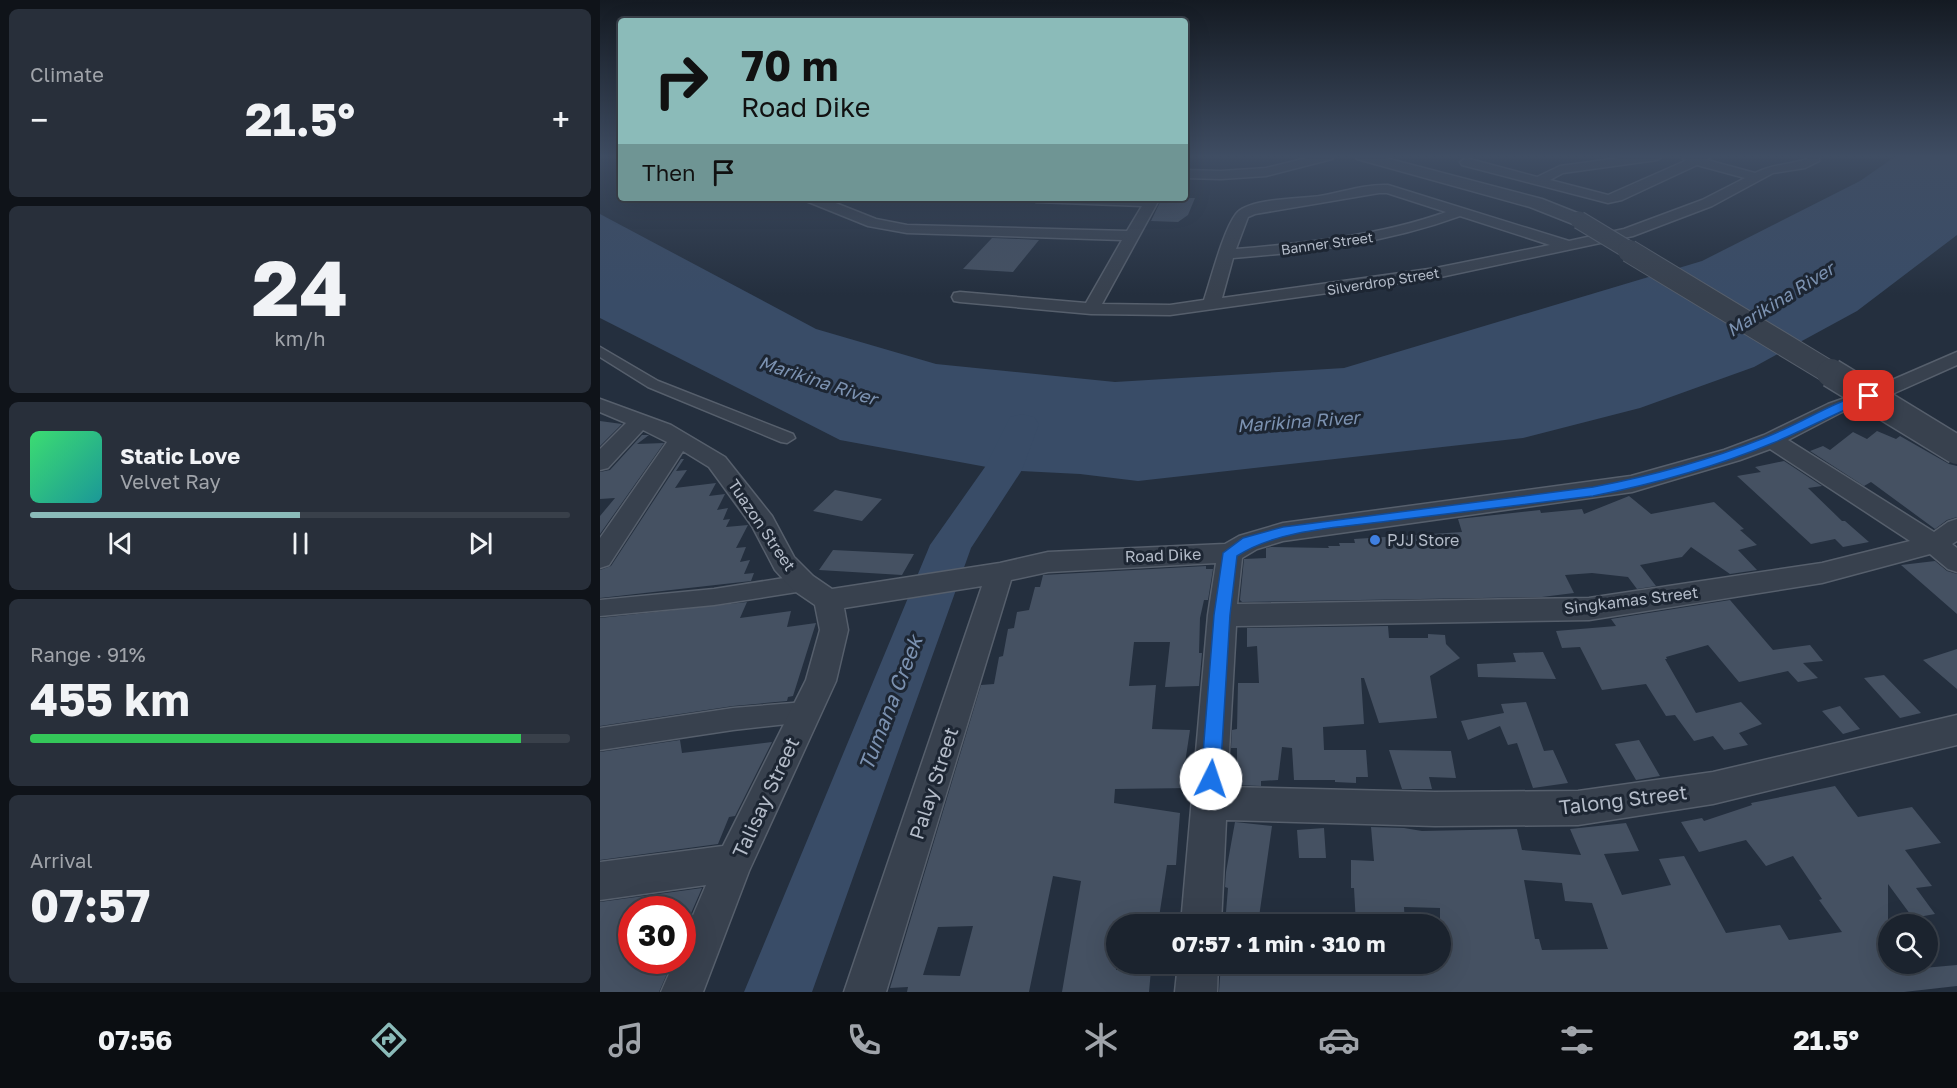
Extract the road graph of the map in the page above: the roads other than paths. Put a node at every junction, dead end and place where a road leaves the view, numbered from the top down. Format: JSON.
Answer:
{"nodes":[{"id":1,"x":822,"y":202,"type":"edge"},
{"id":2,"x":1151,"y":202,"type":"edge"},
{"id":3,"x":1296,"y":202,"type":"edge"},
{"id":4,"x":1432,"y":202,"type":"edge"},
{"id":5,"x":1533,"y":202,"type":"edge"},
{"id":6,"x":1708,"y":202,"type":"edge"},
{"id":7,"x":1461,"y":211,"type":"junction"},
{"id":8,"x":1131,"y":236,"type":"junction"},
{"id":9,"x":1569,"y":245,"type":"junction"},
{"id":10,"x":1226,"y":254,"type":"junction"},
{"id":11,"x":960,"y":297,"type":"dead end"},
{"id":12,"x":1211,"y":306,"type":"junction"},
{"id":13,"x":1091,"y":309,"type":"junction"},
{"id":14,"x":600,"y":351,"type":"edge"},
{"id":15,"x":1957,"y":358,"type":"edge"},
{"id":16,"x":1883,"y":391,"type":"junction"},
{"id":17,"x":1855,"y":400,"type":"junction"},
{"id":18,"x":600,"y":405,"type":"edge"},
{"id":19,"x":640,"y":420,"type":"junction"},
{"id":20,"x":1957,"y":437,"type":"edge"},
{"id":21,"x":787,"y":438,"type":"dead end"},
{"id":22,"x":680,"y":439,"type":"junction"},
{"id":23,"x":1772,"y":440,"type":"junction"},
{"id":24,"x":1957,"y":450,"type":"edge"},
{"id":25,"x":1957,"y":462,"type":"edge"},
{"id":26,"x":600,"y":464,"type":"edge"},
{"id":27,"x":1957,"y":528,"type":"edge"},
{"id":28,"x":1934,"y":544,"type":"junction"},
{"id":29,"x":1230,"y":553,"type":"junction"},
{"id":30,"x":600,"y":558,"type":"edge"},
{"id":31,"x":1957,"y":562,"type":"edge"},
{"id":32,"x":985,"y":575,"type":"junction"},
{"id":33,"x":816,"y":592,"type":"junction"},
{"id":34,"x":600,"y":608,"type":"edge"},
{"id":35,"x":1222,"y":615,"type":"junction"},
{"id":36,"x":805,"y":712,"type":"junction"},
{"id":37,"x":1957,"y":730,"type":"edge"},
{"id":38,"x":600,"y":739,"type":"edge"},
{"id":39,"x":1209,"y":803,"type":"junction"},
{"id":40,"x":734,"y":863,"type":"junction"},
{"id":41,"x":600,"y":881,"type":"edge"},
{"id":42,"x":1202,"y":914,"type":"edge"},
{"id":43,"x":1197,"y":974,"type":"edge"},
{"id":44,"x":682,"y":992,"type":"edge"},
{"id":45,"x":865,"y":992,"type":"edge"},
{"id":46,"x":1196,"y":992,"type":"edge"}],
"edges":[{"from":1,"to":8,"type":"street"},
{"from":2,"to":8,"type":"street"},
{"from":3,"to":10,"type":"street"},
{"from":4,"to":7,"type":"street"},
{"from":5,"to":24,"type":"street","bridge":true},
{"from":6,"to":9,"type":"street","name":"Silverdrop Street"},
{"from":7,"to":9,"type":"street"},
{"from":7,"to":10,"type":"street","name":"Banner Street"},
{"from":8,"to":13,"type":"street"},
{"from":9,"to":12,"type":"street","name":"Silverdrop Street"},
{"from":10,"to":12,"type":"street"},
{"from":11,"to":13,"type":"street","name":"Silverdrop Street"},
{"from":12,"to":13,"type":"street","name":"Silverdrop Street"},
{"from":14,"to":21,"type":"street"},
{"from":15,"to":16,"type":"street","name":"Road Dike"},
{"from":16,"to":17,"type":"street","name":"Road Dike"},
{"from":16,"to":20,"type":"street"},
{"from":17,"to":23,"type":"street","name":"Road Dike"},
{"from":17,"to":25,"type":"street"},
{"from":18,"to":19,"type":"street","name":"Tuazon Street"},
{"from":19,"to":22,"type":"street","name":"Tuazon Street"},
{"from":19,"to":26,"type":"street"},
{"from":22,"to":30,"type":"street"},
{"from":22,"to":33,"type":"street","name":"Tuazon Street"},
{"from":23,"to":28,"type":"street"},
{"from":23,"to":29,"type":"street","name":"Road Dike"},
{"from":27,"to":28,"type":"street","name":"Singkamas Street"},
{"from":28,"to":31,"type":"street"},
{"from":28,"to":35,"type":"street","name":"Singkamas Street"},
{"from":29,"to":32,"type":"street","name":"Road Dike"},
{"from":29,"to":35,"type":"street"},
{"from":32,"to":33,"type":"street","name":"Road Dike"},
{"from":32,"to":45,"type":"street","name":"Palay Street"},
{"from":33,"to":34,"type":"street"},
{"from":33,"to":36,"type":"street","name":"Talisay Street"},
{"from":35,"to":39,"type":"street"},
{"from":36,"to":38,"type":"street"},
{"from":36,"to":40,"type":"street","name":"Talisay Street"},
{"from":37,"to":39,"type":"street","name":"Talong Street"},
{"from":39,"to":42,"type":"street"},
{"from":40,"to":41,"type":"street"},
{"from":40,"to":44,"type":"street","name":"Talisay Street"},
{"from":43,"to":46,"type":"street"}]}
